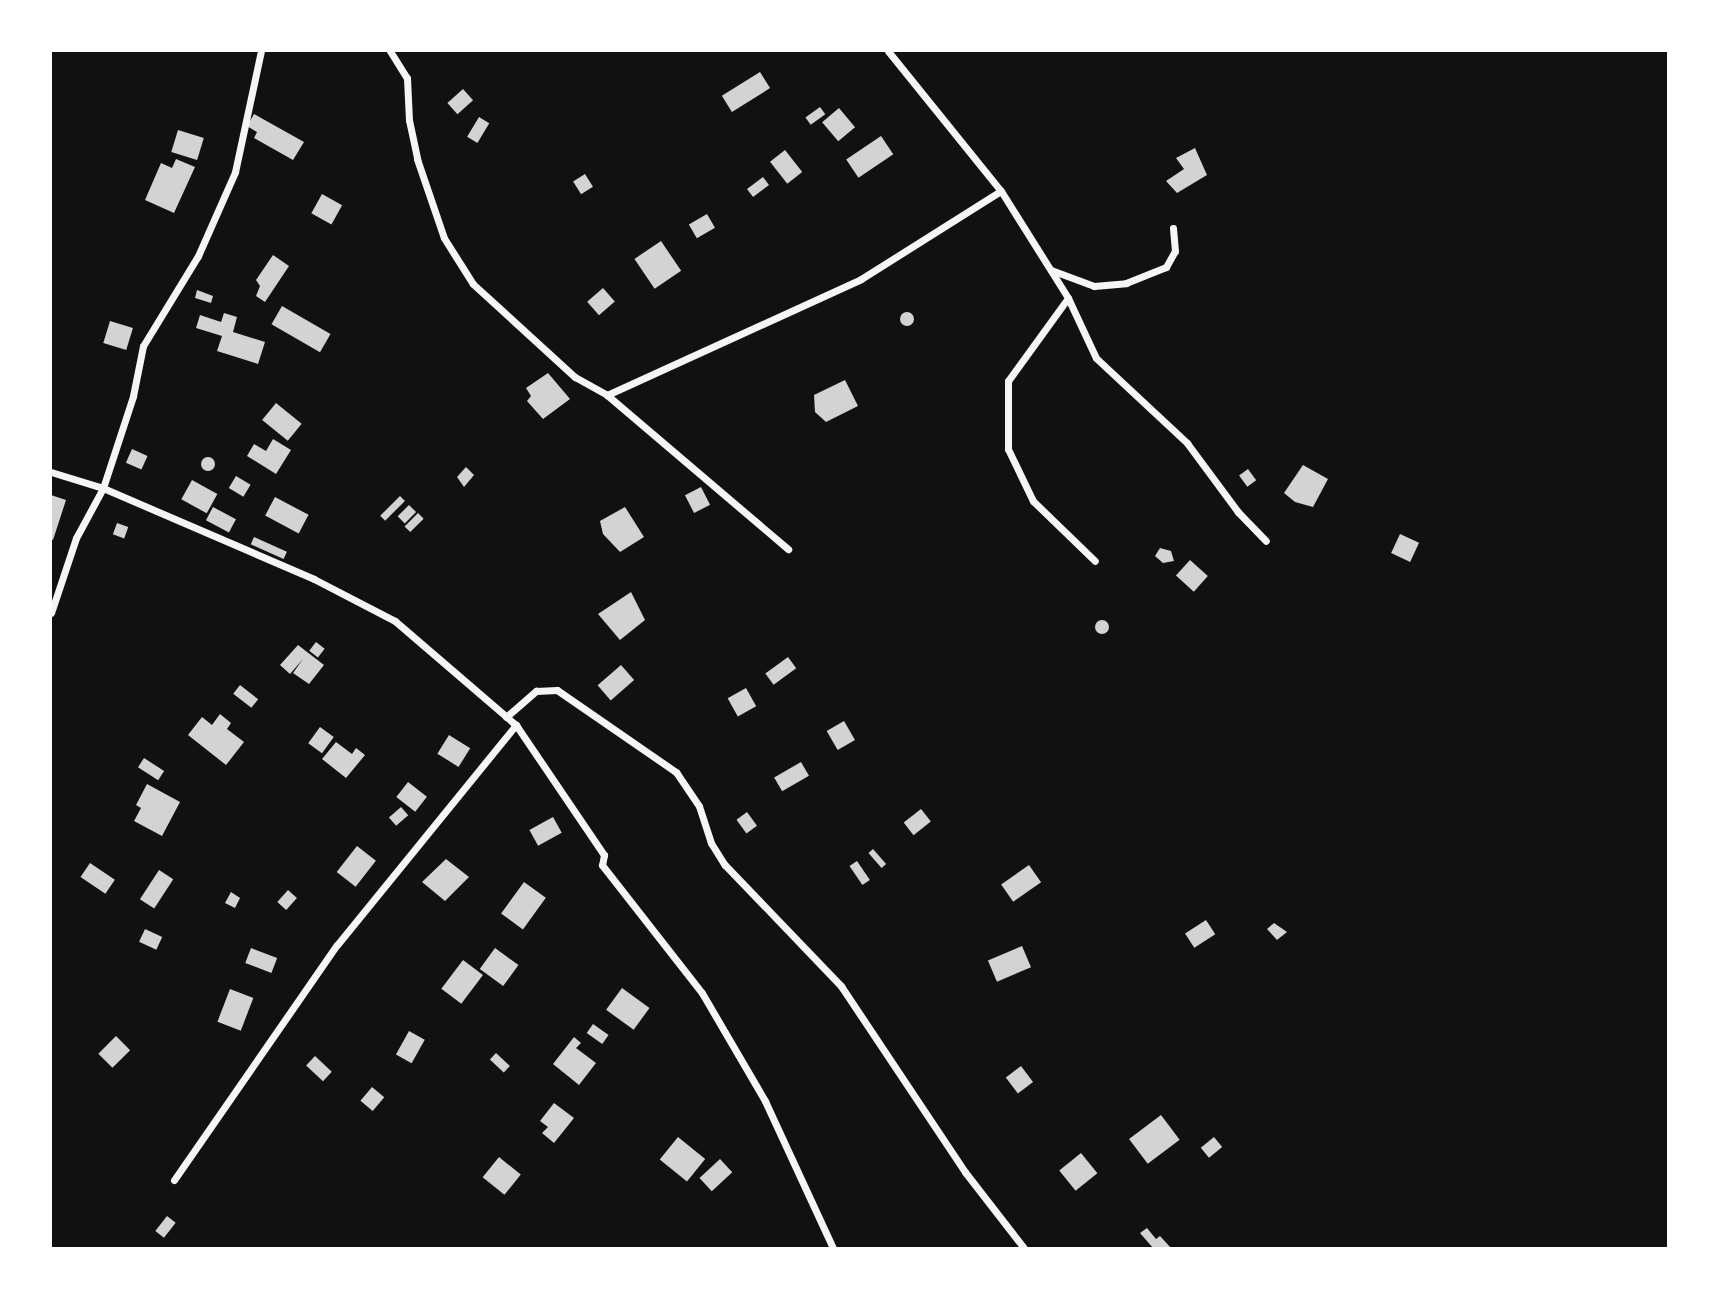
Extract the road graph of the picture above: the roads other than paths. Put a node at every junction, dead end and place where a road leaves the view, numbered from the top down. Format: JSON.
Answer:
{"nodes":[{"id":1,"x":261,"y":51,"type":"edge"},
{"id":2,"x":390,"y":51,"type":"edge"},
{"id":3,"x":888,"y":51,"type":"edge"},
{"id":4,"x":1001,"y":191,"type":"junction"},
{"id":5,"x":1173,"y":228,"type":"dead end"},
{"id":6,"x":1050,"y":270,"type":"junction"},
{"id":7,"x":1068,"y":298,"type":"junction"},
{"id":8,"x":607,"y":396,"type":"junction"},
{"id":9,"x":51,"y":472,"type":"edge"},
{"id":10,"x":103,"y":488,"type":"junction"},
{"id":11,"x":1266,"y":541,"type":"dead end"},
{"id":12,"x":788,"y":549,"type":"dead end"},
{"id":13,"x":1096,"y":561,"type":"dead end"},
{"id":14,"x":51,"y":613,"type":"edge"},
{"id":15,"x":506,"y":717,"type":"junction"},
{"id":16,"x":516,"y":725,"type":"junction"},
{"id":17,"x":174,"y":1180,"type":"dead end"},
{"id":18,"x":833,"y":1248,"type":"edge"},
{"id":19,"x":1024,"y":1248,"type":"edge"}],
"edges":[{"from":1,"to":10,"type":"street"},
{"from":2,"to":8,"type":"street"},
{"from":3,"to":4,"type":"street"},
{"from":4,"to":6,"type":"street"},
{"from":4,"to":8,"type":"street"},
{"from":5,"to":6,"type":"street"},
{"from":6,"to":7,"type":"street"},
{"from":7,"to":11,"type":"street"},
{"from":7,"to":13,"type":"street"},
{"from":8,"to":12,"type":"street"},
{"from":9,"to":10,"type":"street"},
{"from":10,"to":14,"type":"street"},
{"from":10,"to":15,"type":"street"},
{"from":15,"to":16,"type":"street"},
{"from":15,"to":19,"type":"street"},
{"from":16,"to":17,"type":"street"},
{"from":16,"to":18,"type":"street"}]}
